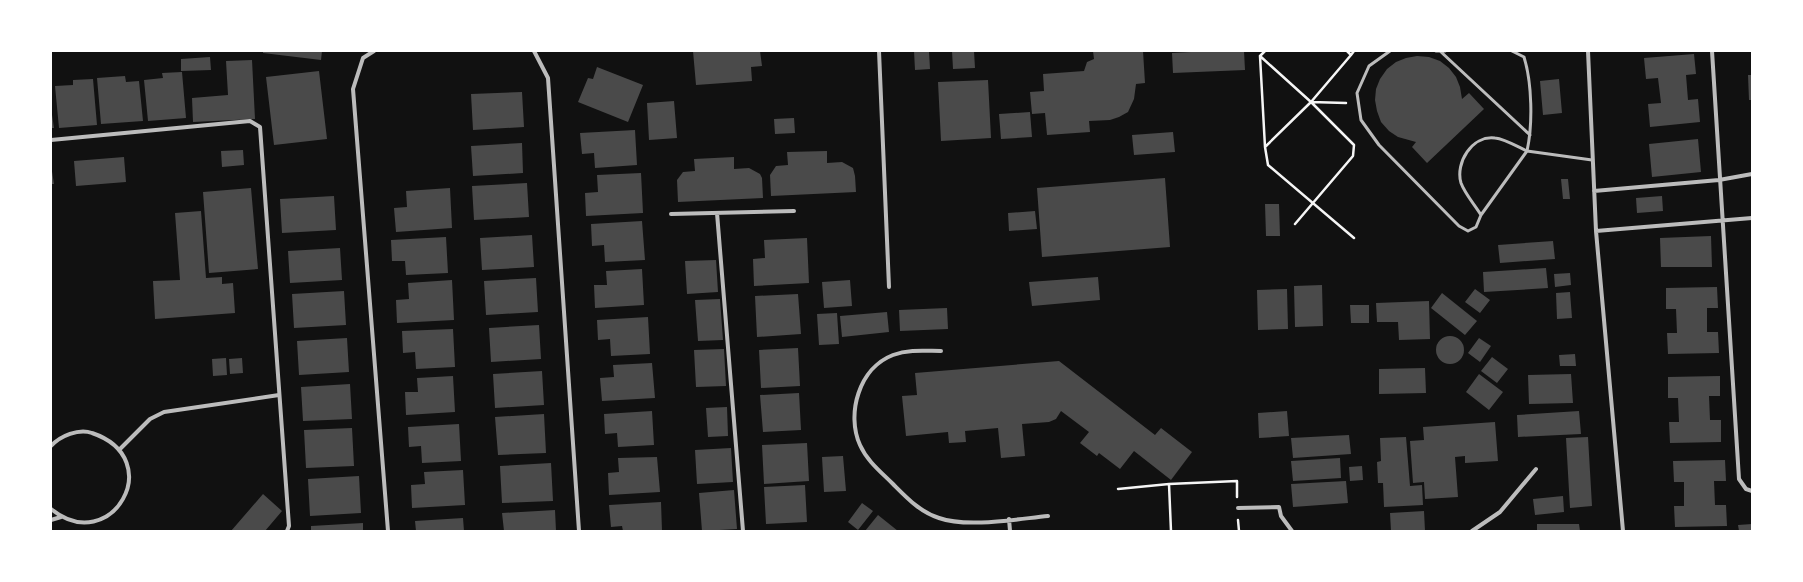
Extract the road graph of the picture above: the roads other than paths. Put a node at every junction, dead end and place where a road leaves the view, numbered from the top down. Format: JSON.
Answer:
{"nodes":[{"id":1,"x":374,"y":51,"type":"edge"},
{"id":2,"x":534,"y":51,"type":"edge"},
{"id":3,"x":879,"y":51,"type":"edge"},
{"id":4,"x":1390,"y":51,"type":"edge"},
{"id":5,"x":1436,"y":51,"type":"edge"},
{"id":6,"x":1440,"y":51,"type":"edge"},
{"id":7,"x":1445,"y":51,"type":"edge"},
{"id":8,"x":1512,"y":51,"type":"edge"},
{"id":9,"x":1588,"y":51,"type":"edge"},
{"id":10,"x":1712,"y":51,"type":"edge"},
{"id":11,"x":1530,"y":135,"type":"junction"},
{"id":12,"x":51,"y":140,"type":"edge"},
{"id":13,"x":1527,"y":151,"type":"junction"},
{"id":14,"x":1592,"y":160,"type":"junction"},
{"id":15,"x":1752,"y":174,"type":"edge"},
{"id":16,"x":1719,"y":180,"type":"junction"},
{"id":17,"x":1594,"y":191,"type":"junction"},
{"id":18,"x":794,"y":211,"type":"dead end"},
{"id":19,"x":717,"y":213,"type":"junction"},
{"id":20,"x":671,"y":214,"type":"dead end"},
{"id":21,"x":1481,"y":215,"type":"junction"},
{"id":22,"x":1752,"y":218,"type":"edge"},
{"id":23,"x":1722,"y":221,"type":"junction"},
{"id":24,"x":1596,"y":231,"type":"junction"},
{"id":25,"x":889,"y":287,"type":"dead end"},
{"id":26,"x":942,"y":351,"type":"dead end"},
{"id":27,"x":279,"y":395,"type":"junction"},
{"id":28,"x":51,"y":446,"type":"edge"},
{"id":29,"x":120,"y":449,"type":"junction"},
{"id":30,"x":1536,"y":469,"type":"dead end"},
{"id":31,"x":1752,"y":491,"type":"edge"},
{"id":32,"x":51,"y":508,"type":"edge"},
{"id":33,"x":1238,"y":508,"type":"road end"},
{"id":34,"x":1048,"y":516,"type":"dead end"},
{"id":35,"x":61,"y":517,"type":"junction"},
{"id":36,"x":1009,"y":519,"type":"junction"},
{"id":37,"x":51,"y":520,"type":"edge"},
{"id":38,"x":287,"y":531,"type":"edge"},
{"id":39,"x":388,"y":531,"type":"edge"},
{"id":40,"x":579,"y":531,"type":"edge"},
{"id":41,"x":743,"y":531,"type":"edge"},
{"id":42,"x":1010,"y":531,"type":"edge"},
{"id":43,"x":1292,"y":531,"type":"edge"},
{"id":44,"x":1472,"y":531,"type":"edge"},
{"id":45,"x":1623,"y":531,"type":"edge"}],
"edges":[{"from":1,"to":39,"type":"street"},
{"from":2,"to":40,"type":"street"},
{"from":3,"to":25,"type":"street"},
{"from":4,"to":21,"type":"lane"},
{"from":5,"to":6,"type":"lane"},
{"from":6,"to":7,"type":"lane"},
{"from":6,"to":11,"type":"lane"},
{"from":8,"to":11,"type":"lane"},
{"from":9,"to":14,"type":"street"},
{"from":10,"to":16,"type":"street"},
{"from":11,"to":13,"type":"lane"},
{"from":12,"to":27,"type":"street"},
{"from":13,"to":14,"type":"lane"},
{"from":13,"to":21,"type":"lane"},
{"from":13,"to":21,"type":"lane"},
{"from":14,"to":17,"type":"street"},
{"from":15,"to":16,"type":"street"},
{"from":16,"to":17,"type":"street"},
{"from":16,"to":23,"type":"street"},
{"from":17,"to":24,"type":"street"},
{"from":18,"to":19,"type":"street"},
{"from":19,"to":20,"type":"street"},
{"from":19,"to":41,"type":"street"},
{"from":22,"to":23,"type":"street"},
{"from":23,"to":24,"type":"street"},
{"from":23,"to":31,"type":"street"},
{"from":24,"to":45,"type":"street"},
{"from":26,"to":36,"type":"street"},
{"from":27,"to":29,"type":"street"},
{"from":27,"to":38,"type":"street"},
{"from":28,"to":29,"type":"street"},
{"from":29,"to":35,"type":"street"},
{"from":30,"to":44,"type":"street"},
{"from":32,"to":35,"type":"street"},
{"from":33,"to":43,"type":"street"},
{"from":34,"to":36,"type":"street"},
{"from":35,"to":37,"type":"street"},
{"from":36,"to":42,"type":"street"}]}
